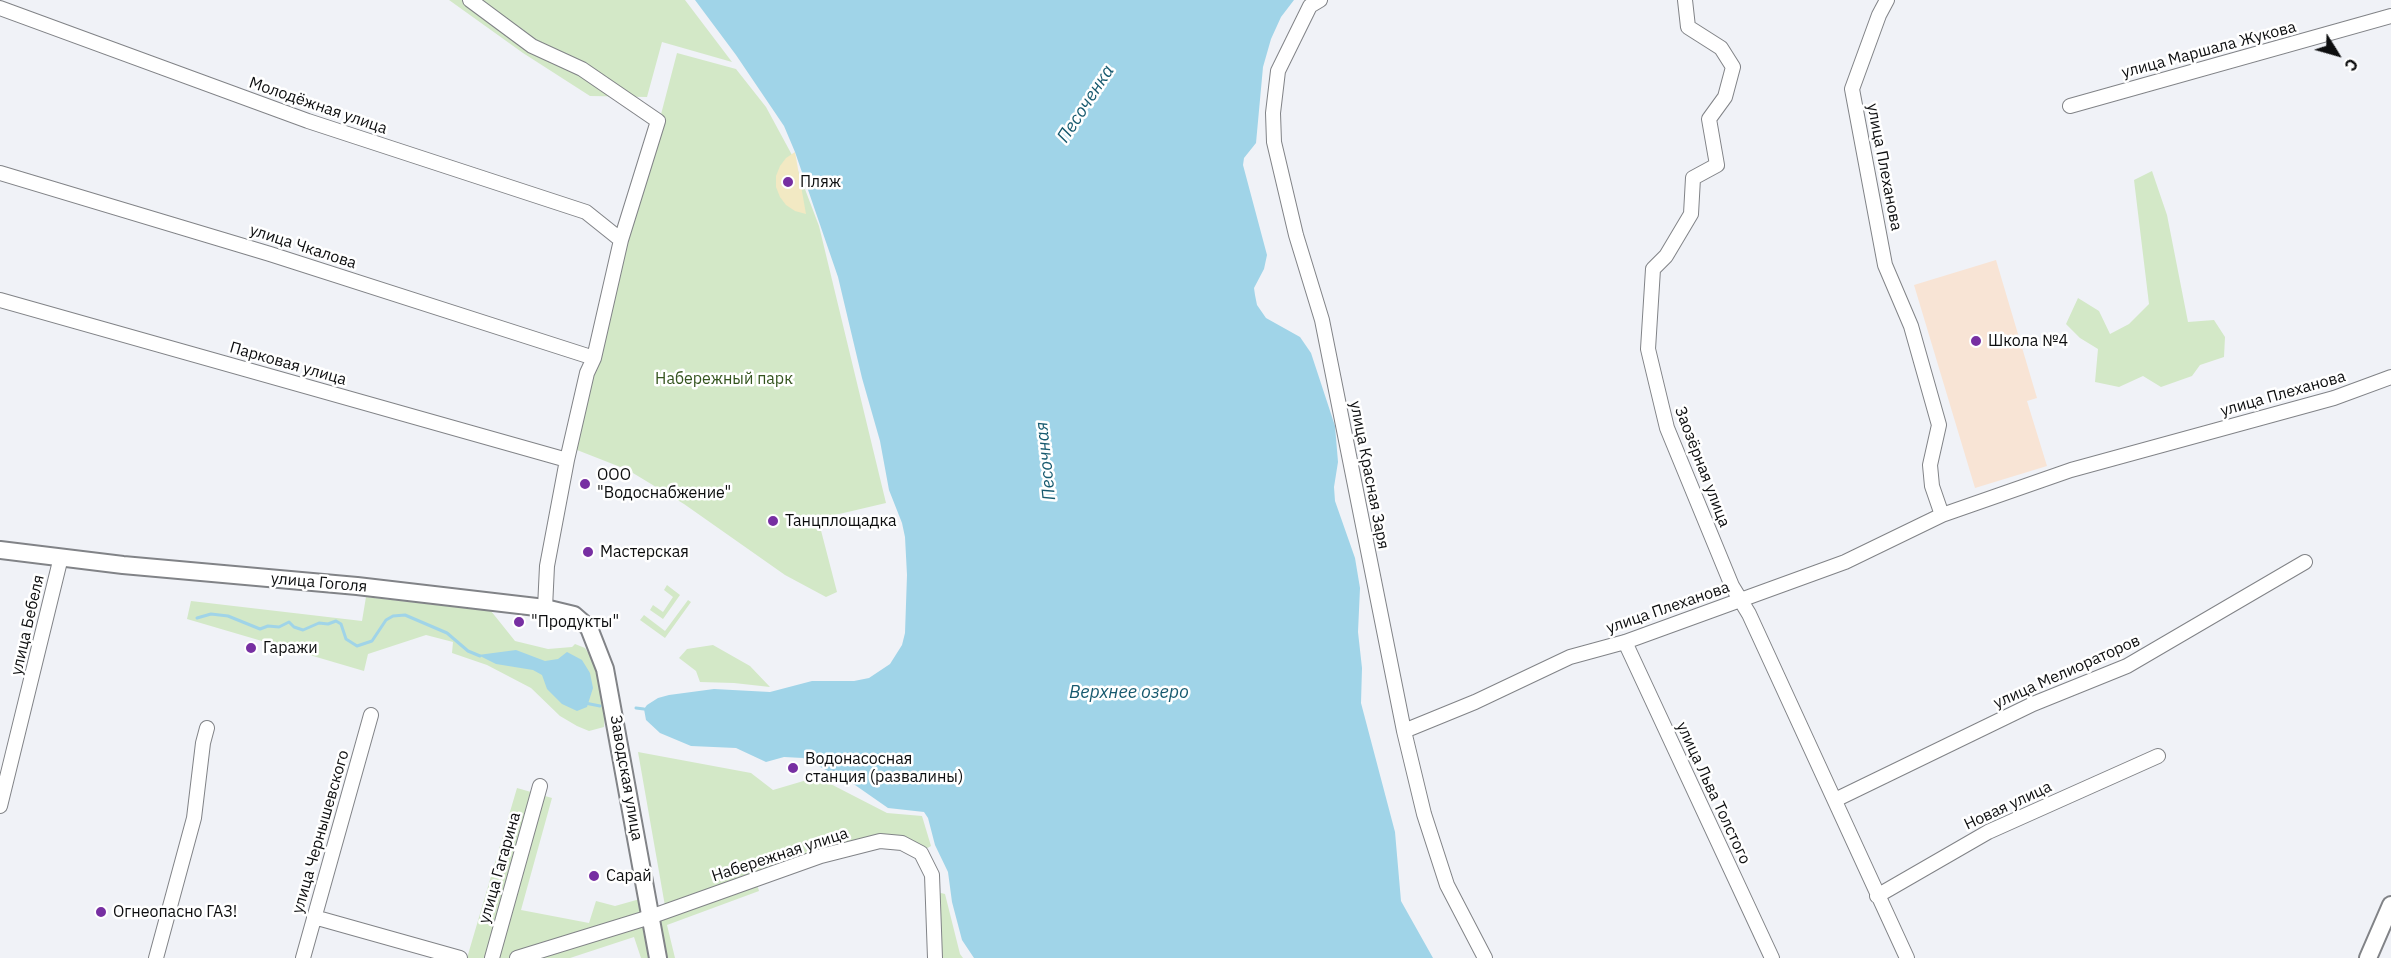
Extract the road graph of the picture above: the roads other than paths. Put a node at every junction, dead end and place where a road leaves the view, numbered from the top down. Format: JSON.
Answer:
{"nodes":[{"id":1,"x":470,"y":0,"type":"edge"},
{"id":2,"x":1320,"y":0,"type":"edge"},
{"id":3,"x":1685,"y":0,"type":"edge"},
{"id":4,"x":1887,"y":0,"type":"edge"},
{"id":5,"x":0,"y":8,"type":"edge"},
{"id":6,"x":2391,"y":16,"type":"edge"},
{"id":7,"x":2070,"y":106,"type":"dead end"},
{"id":8,"x":0,"y":173,"type":"edge"},
{"id":9,"x":621,"y":240,"type":"junction"},
{"id":10,"x":0,"y":300,"type":"edge"},
{"id":11,"x":594,"y":358,"type":"junction"},
{"id":12,"x":2391,"y":377,"type":"edge"},
{"id":13,"x":567,"y":460,"type":"junction"},
{"id":14,"x":1942,"y":515,"type":"junction"},
{"id":15,"x":0,"y":550,"type":"edge"},
{"id":16,"x":61,"y":557,"type":"junction"},
{"id":17,"x":2305,"y":562,"type":"dead end"},
{"id":18,"x":1741,"y":600,"type":"junction"},
{"id":19,"x":545,"y":608,"type":"junction"},
{"id":20,"x":1625,"y":642,"type":"junction"},
{"id":21,"x":605,"y":669,"type":"joint"},
{"id":22,"x":371,"y":715,"type":"dead end"},
{"id":23,"x":207,"y":728,"type":"dead end"},
{"id":24,"x":1404,"y":731,"type":"junction"},
{"id":25,"x":2158,"y":756,"type":"dead end"},
{"id":26,"x":5,"y":770,"type":"edge"},
{"id":27,"x":540,"y":786,"type":"dead end"},
{"id":28,"x":1835,"y":800,"type":"junction"},
{"id":29,"x":0,"y":806,"type":"edge"},
{"id":30,"x":1878,"y":896,"type":"junction"},
{"id":31,"x":2391,"y":905,"type":"edge"},
{"id":32,"x":314,"y":917,"type":"junction"},
{"id":33,"x":650,"y":917,"type":"junction"},
{"id":34,"x":156,"y":958,"type":"edge"},
{"id":35,"x":303,"y":958,"type":"edge"},
{"id":36,"x":460,"y":958,"type":"edge"},
{"id":37,"x":492,"y":958,"type":"edge"},
{"id":38,"x":517,"y":958,"type":"edge"},
{"id":39,"x":658,"y":958,"type":"edge"},
{"id":40,"x":935,"y":958,"type":"edge"},
{"id":41,"x":1485,"y":958,"type":"edge"},
{"id":42,"x":1772,"y":958,"type":"edge"},
{"id":43,"x":1907,"y":958,"type":"edge"},
{"id":44,"x":2368,"y":958,"type":"edge"}],
"edges":[{"from":1,"to":9,"type":"street"},
{"from":2,"to":24,"type":"street","name":"улица Красная Заря"},
{"from":3,"to":18,"type":"street","name":"Заозёрная улица"},
{"from":4,"to":14,"type":"street","name":"улица Плеханова"},
{"from":5,"to":9,"type":"street","name":"Молодёжная улица"},
{"from":6,"to":7,"type":"street","name":"улица Маршала Жукова"},
{"from":8,"to":11,"type":"street","name":"улица Чкалова"},
{"from":9,"to":11,"type":"street"},
{"from":10,"to":13,"type":"street","name":"Парковая улица"},
{"from":11,"to":13,"type":"street"},
{"from":12,"to":14,"type":"street","name":"улица Плеханова"},
{"from":13,"to":19,"type":"street"},
{"from":14,"to":18,"type":"street","name":"улица Плеханова"},
{"from":15,"to":16,"type":"main road","name":"улица Гоголя"},
{"from":16,"to":19,"type":"main road","name":"улица Гоголя"},
{"from":16,"to":26,"type":"street","name":"улица Бебеля"},
{"from":17,"to":28,"type":"street","name":"улица Мелиораторов"},
{"from":18,"to":20,"type":"street","name":"улица Плеханова"},
{"from":18,"to":28,"type":"street","name":"Заозёрная улица"},
{"from":19,"to":21,"type":"main road","name":"улица Гоголя"},
{"from":20,"to":24,"type":"street","name":"улица Плеханова"},
{"from":20,"to":42,"type":"street","name":"улица Льва Толстого"},
{"from":21,"to":33,"type":"main road","name":"Заводская улица"},
{"from":22,"to":32,"type":"street","name":"улица Чернышевского"},
{"from":23,"to":34,"type":"street"},
{"from":24,"to":41,"type":"street","name":"улица Красная Заря"},
{"from":25,"to":30,"type":"street","name":"Новая улица"},
{"from":26,"to":29,"type":"street","name":"улица Бебеля"},
{"from":27,"to":37,"type":"street","name":"улица Гагарина"},
{"from":28,"to":30,"type":"street","name":"Заозёрная улица"},
{"from":30,"to":43,"type":"street","name":"Заозёрная улица"},
{"from":31,"to":44,"type":"main road"},
{"from":32,"to":35,"type":"street","name":"улица Чернышевского"},
{"from":32,"to":36,"type":"street"},
{"from":33,"to":38,"type":"street"},
{"from":33,"to":39,"type":"main road","name":"Заводская улица"},
{"from":33,"to":40,"type":"street","name":"Набережная улица"}]}
